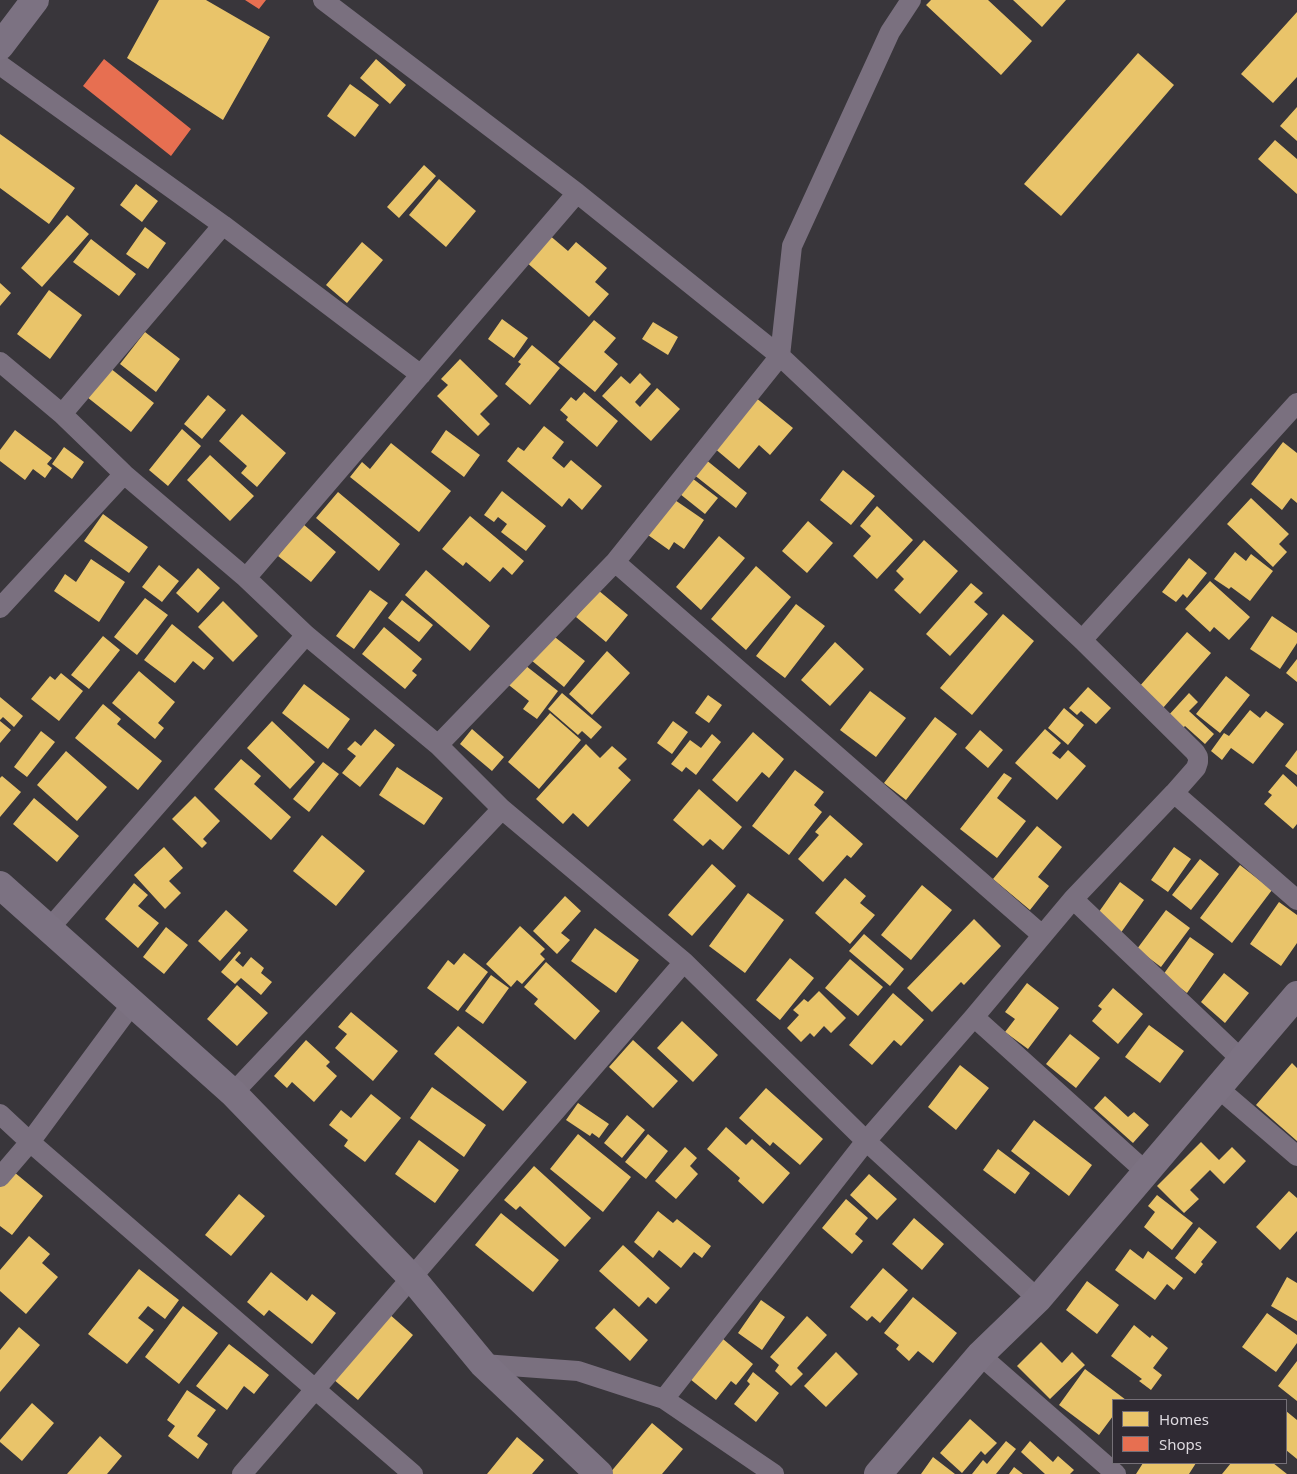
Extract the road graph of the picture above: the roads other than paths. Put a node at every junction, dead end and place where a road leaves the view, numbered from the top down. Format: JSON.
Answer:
{"nodes":[{"id":1,"x":34,"y":0,"type":"edge"},
{"id":2,"x":323,"y":0,"type":"edge"},
{"id":3,"x":910,"y":0,"type":"edge"},
{"id":4,"x":0,"y":46,"type":"edge"},
{"id":5,"x":0,"y":65,"type":"edge"},
{"id":6,"x":577,"y":194,"type":"junction"},
{"id":7,"x":222,"y":225,"type":"junction"},
{"id":8,"x":780,"y":356,"type":"junction"},
{"id":9,"x":0,"y":362,"type":"edge"},
{"id":10,"x":421,"y":375,"type":"junction"},
{"id":11,"x":1297,"y":403,"type":"edge"},
{"id":12,"x":62,"y":414,"type":"junction"},
{"id":13,"x":124,"y":474,"type":"junction"},
{"id":14,"x":614,"y":562,"type":"junction"},
{"id":15,"x":246,"y":578,"type":"junction"},
{"id":16,"x":0,"y":608,"type":"edge"},
{"id":17,"x":306,"y":635,"type":"junction"},
{"id":18,"x":1082,"y":640,"type":"junction"},
{"id":19,"x":438,"y":745,"type":"junction"},
{"id":20,"x":1174,"y":793,"type":"junction"},
{"id":21,"x":502,"y":809,"type":"junction"},
{"id":22,"x":0,"y":886,"type":"edge"},
{"id":23,"x":1073,"y":899,"type":"junction"},
{"id":24,"x":1297,"y":900,"type":"edge"},
{"id":25,"x":48,"y":930,"type":"junction"},
{"id":26,"x":1042,"y":935,"type":"junction"},
{"id":27,"x":684,"y":962,"type":"junction"},
{"id":28,"x":1297,"y":995,"type":"edge"},
{"id":29,"x":132,"y":1004,"type":"junction"},
{"id":30,"x":974,"y":1017,"type":"junction"},
{"id":31,"x":1242,"y":1060,"type":"junction"},
{"id":32,"x":1218,"y":1088,"type":"junction"},
{"id":33,"x":233,"y":1093,"type":"junction"},
{"id":34,"x":0,"y":1114,"type":"edge"},
{"id":35,"x":866,"y":1141,"type":"junction"},
{"id":36,"x":30,"y":1142,"type":"junction"},
{"id":37,"x":1297,"y":1156,"type":"edge"},
{"id":38,"x":1146,"y":1172,"type":"junction"},
{"id":39,"x":0,"y":1177,"type":"edge"},
{"id":40,"x":412,"y":1278,"type":"junction"},
{"id":41,"x":1038,"y":1299,"type":"junction"},
{"id":42,"x":980,"y":1355,"type":"junction"},
{"id":43,"x":483,"y":1364,"type":"junction"},
{"id":44,"x":315,"y":1388,"type":"junction"},
{"id":45,"x":664,"y":1399,"type":"junction"},
{"id":46,"x":242,"y":1474,"type":"edge"},
{"id":47,"x":413,"y":1474,"type":"edge"},
{"id":48,"x":599,"y":1474,"type":"edge"},
{"id":49,"x":774,"y":1474,"type":"edge"},
{"id":50,"x":878,"y":1474,"type":"edge"},
{"id":51,"x":1116,"y":1474,"type":"edge"}],
"edges":[{"from":1,"to":4,"type":"street"},
{"from":2,"to":6,"type":"street"},
{"from":3,"to":8,"type":"street"},
{"from":5,"to":7,"type":"street"},
{"from":6,"to":8,"type":"street"},
{"from":6,"to":10,"type":"street"},
{"from":7,"to":10,"type":"street"},
{"from":7,"to":12,"type":"street"},
{"from":8,"to":14,"type":"street"},
{"from":8,"to":18,"type":"street"},
{"from":9,"to":12,"type":"street"},
{"from":10,"to":15,"type":"street"},
{"from":11,"to":18,"type":"street"},
{"from":12,"to":13,"type":"street"},
{"from":13,"to":15,"type":"street"},
{"from":13,"to":16,"type":"street"},
{"from":14,"to":19,"type":"street"},
{"from":14,"to":26,"type":"street"},
{"from":15,"to":17,"type":"street"},
{"from":17,"to":19,"type":"street"},
{"from":17,"to":25,"type":"street"},
{"from":18,"to":20,"type":"street"},
{"from":19,"to":21,"type":"street"},
{"from":20,"to":23,"type":"street"},
{"from":20,"to":24,"type":"street"},
{"from":21,"to":27,"type":"street"},
{"from":21,"to":33,"type":"street"},
{"from":22,"to":25,"type":"street"},
{"from":23,"to":26,"type":"street"},
{"from":23,"to":31,"type":"street"},
{"from":25,"to":29,"type":"street"},
{"from":26,"to":30,"type":"street"},
{"from":27,"to":35,"type":"street"},
{"from":27,"to":40,"type":"street"},
{"from":28,"to":31,"type":"street"},
{"from":29,"to":33,"type":"street"},
{"from":29,"to":36,"type":"street"},
{"from":30,"to":35,"type":"street"},
{"from":30,"to":38,"type":"street"},
{"from":31,"to":32,"type":"street"},
{"from":32,"to":37,"type":"street"},
{"from":32,"to":38,"type":"street"},
{"from":33,"to":40,"type":"street"},
{"from":34,"to":36,"type":"street"},
{"from":35,"to":41,"type":"street"},
{"from":35,"to":45,"type":"street"},
{"from":36,"to":39,"type":"street"},
{"from":36,"to":44,"type":"street"},
{"from":38,"to":41,"type":"street"},
{"from":40,"to":43,"type":"street"},
{"from":40,"to":44,"type":"street"},
{"from":41,"to":42,"type":"street"},
{"from":42,"to":50,"type":"street"},
{"from":42,"to":51,"type":"street"},
{"from":43,"to":45,"type":"street"},
{"from":43,"to":48,"type":"street"},
{"from":44,"to":46,"type":"street"},
{"from":44,"to":47,"type":"street"},
{"from":45,"to":49,"type":"street"}]}
